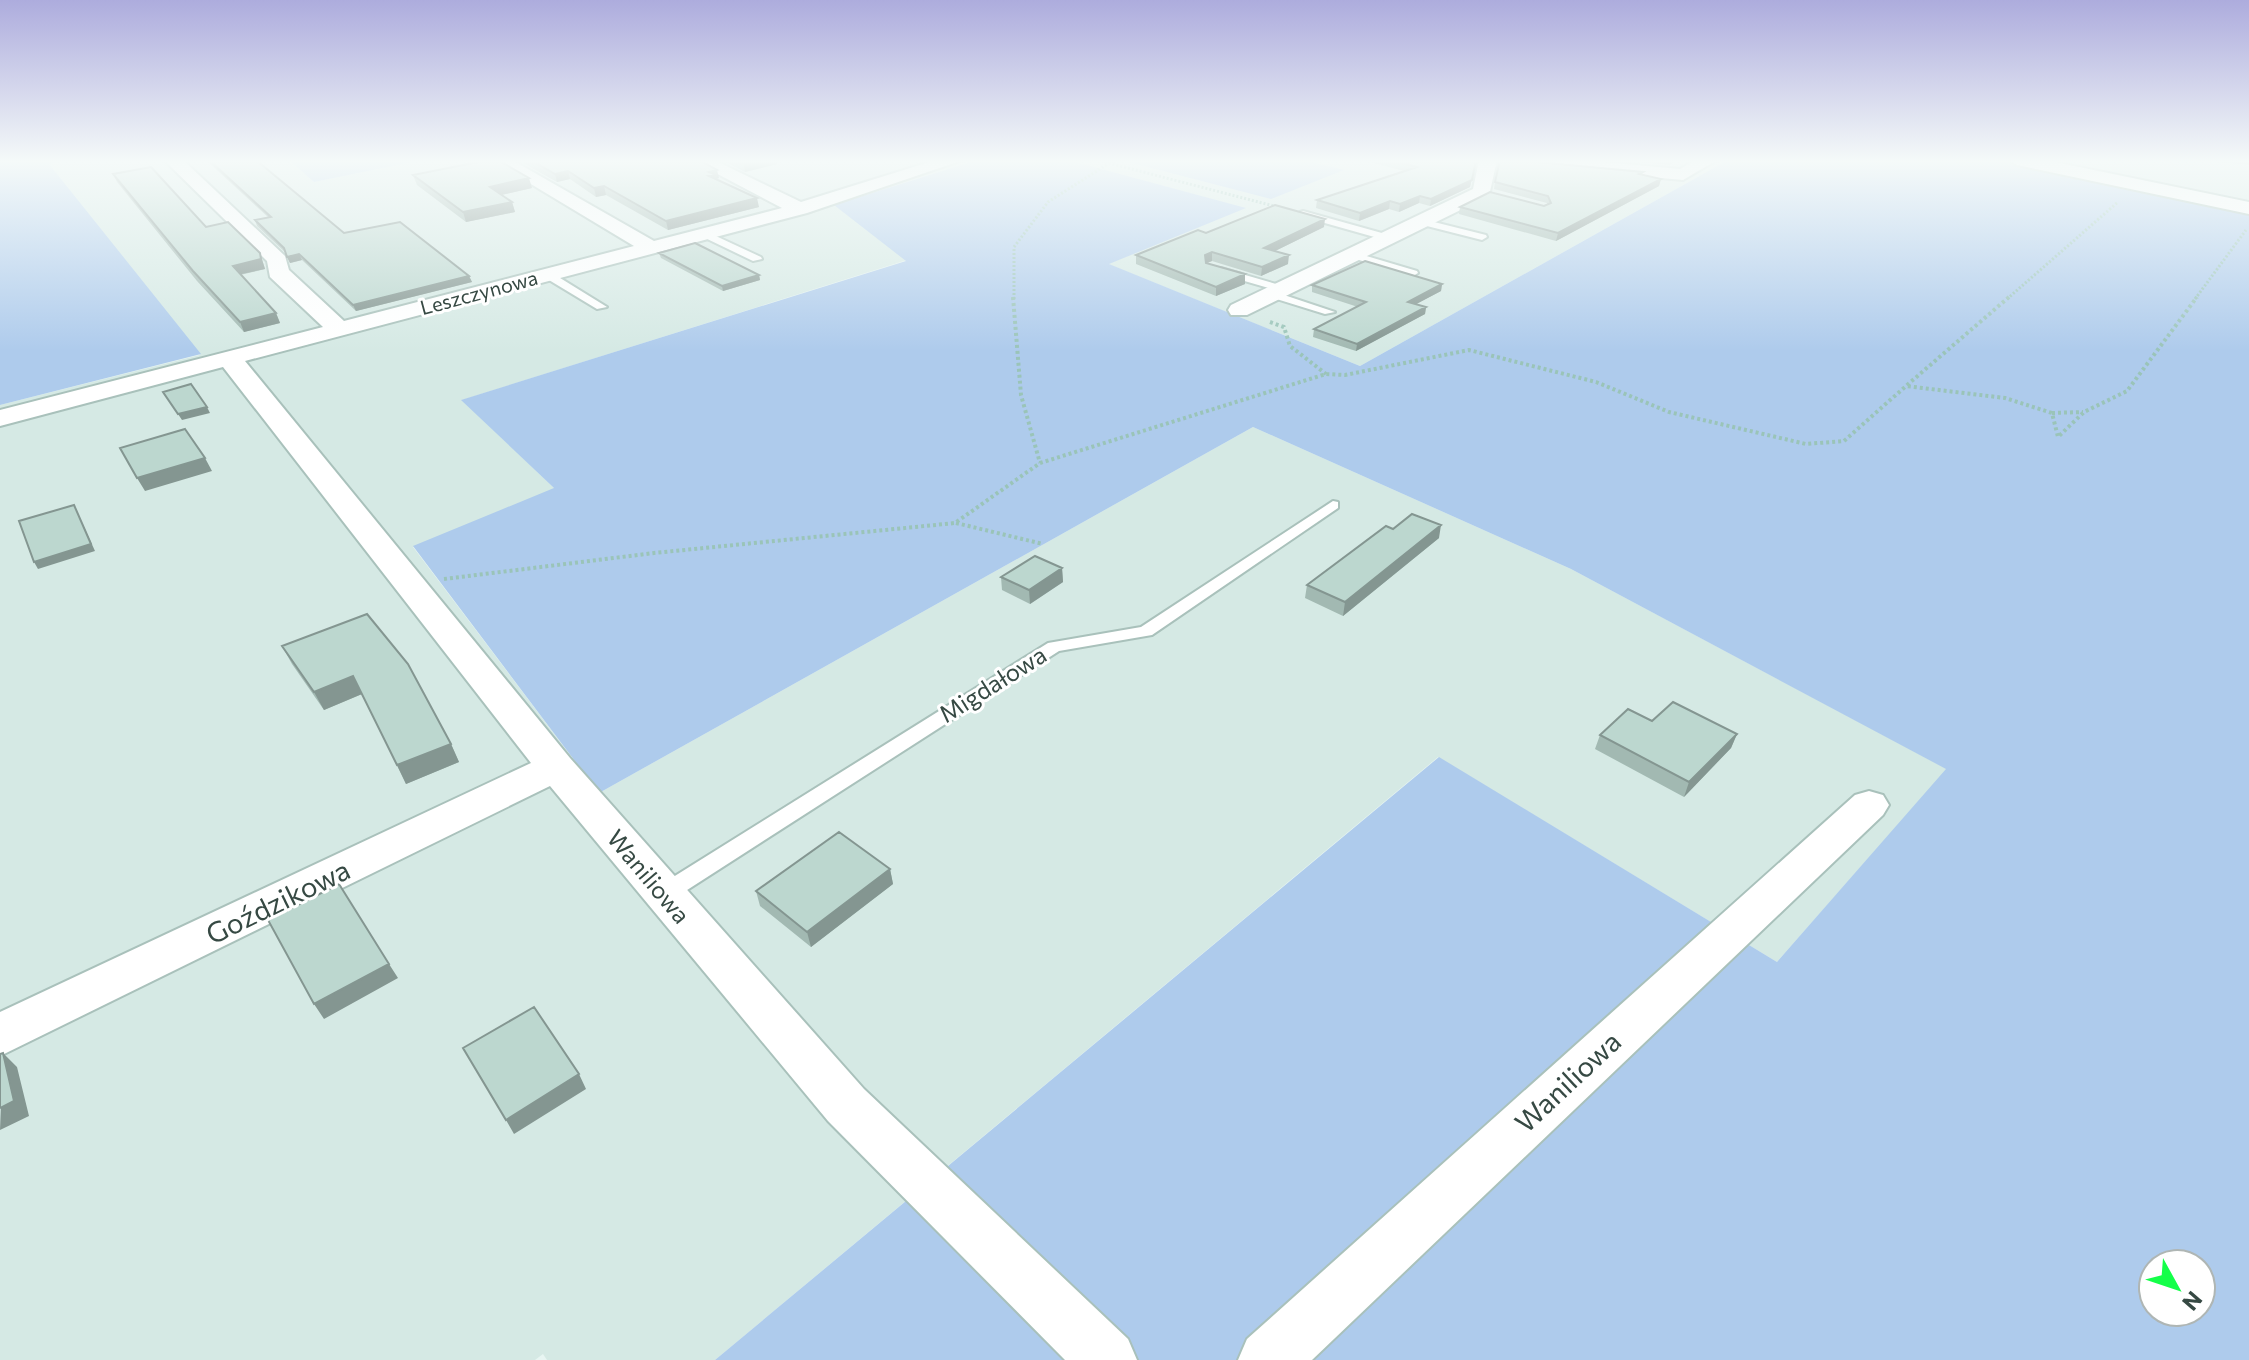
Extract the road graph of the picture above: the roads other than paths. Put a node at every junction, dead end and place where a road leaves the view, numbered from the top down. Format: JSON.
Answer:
{"nodes":[{"id":1,"x":239,"y":223,"type":"edge"},
{"id":2,"x":609,"y":223,"type":"edge"},
{"id":3,"x":745,"y":223,"type":"edge"},
{"id":4,"x":1336,"y":223,"type":"edge"},
{"id":5,"x":1418,"y":223,"type":"edge"},
{"id":6,"x":1428,"y":223,"type":"edge"},
{"id":7,"x":705,"y":234,"type":"junction"},
{"id":8,"x":1385,"y":237,"type":"junction"},
{"id":9,"x":1482,"y":237,"type":"dead end"},
{"id":10,"x":652,"y":248,"type":"junction"},
{"id":11,"x":1353,"y":255,"type":"junction"},
{"id":12,"x":757,"y":259,"type":"dead end"},
{"id":13,"x":1211,"y":267,"type":"edge"},
{"id":14,"x":1413,"y":273,"type":"edge"},
{"id":15,"x":548,"y":275,"type":"junction"},
{"id":16,"x":1275,"y":291,"type":"junction"},
{"id":17,"x":601,"y":307,"type":"dead end"},
{"id":18,"x":1239,"y":310,"type":"road end"},
{"id":19,"x":1329,"y":312,"type":"dead end"},
{"id":20,"x":340,"y":330,"type":"junction"},
{"id":21,"x":229,"y":358,"type":"junction"},
{"id":22,"x":0,"y":418,"type":"edge"},
{"id":23,"x":1333,"y":505,"type":"dead end"},
{"id":24,"x":556,"y":767,"type":"junction"},
{"id":25,"x":1869,"y":805,"type":"dead end"},
{"id":26,"x":662,"y":895,"type":"junction"},
{"id":27,"x":0,"y":1035,"type":"edge"},
{"id":28,"x":1107,"y":1360,"type":"edge"},
{"id":29,"x":1268,"y":1360,"type":"edge"}],
"edges":[{"from":1,"to":20,"type":"street"},
{"from":2,"to":10,"type":"street"},
{"from":3,"to":7,"type":"street","name":"Leszczynowa"},
{"from":4,"to":8,"type":"lane"},
{"from":5,"to":8,"type":"street"},
{"from":6,"to":9,"type":"lane"},
{"from":7,"to":10,"type":"street","name":"Leszczynowa"},
{"from":7,"to":12,"type":"lane"},
{"from":8,"to":11,"type":"street"},
{"from":10,"to":15,"type":"street","name":"Leszczynowa"},
{"from":11,"to":14,"type":"lane"},
{"from":11,"to":16,"type":"street"},
{"from":13,"to":16,"type":"lane"},
{"from":15,"to":17,"type":"lane"},
{"from":15,"to":20,"type":"street","name":"Leszczynowa"},
{"from":16,"to":18,"type":"street"},
{"from":16,"to":19,"type":"lane"},
{"from":20,"to":21,"type":"street","name":"Leszczynowa"},
{"from":21,"to":22,"type":"street","name":"Leszczynowa"},
{"from":21,"to":24,"type":"street","name":"Waniliowa"},
{"from":23,"to":26,"type":"lane","name":"Migdałowa"},
{"from":24,"to":26,"type":"street","name":"Waniliowa"},
{"from":24,"to":27,"type":"street","name":"Goździkowa"},
{"from":25,"to":29,"type":"street","name":"Waniliowa"},
{"from":26,"to":28,"type":"street","name":"Waniliowa"}]}
